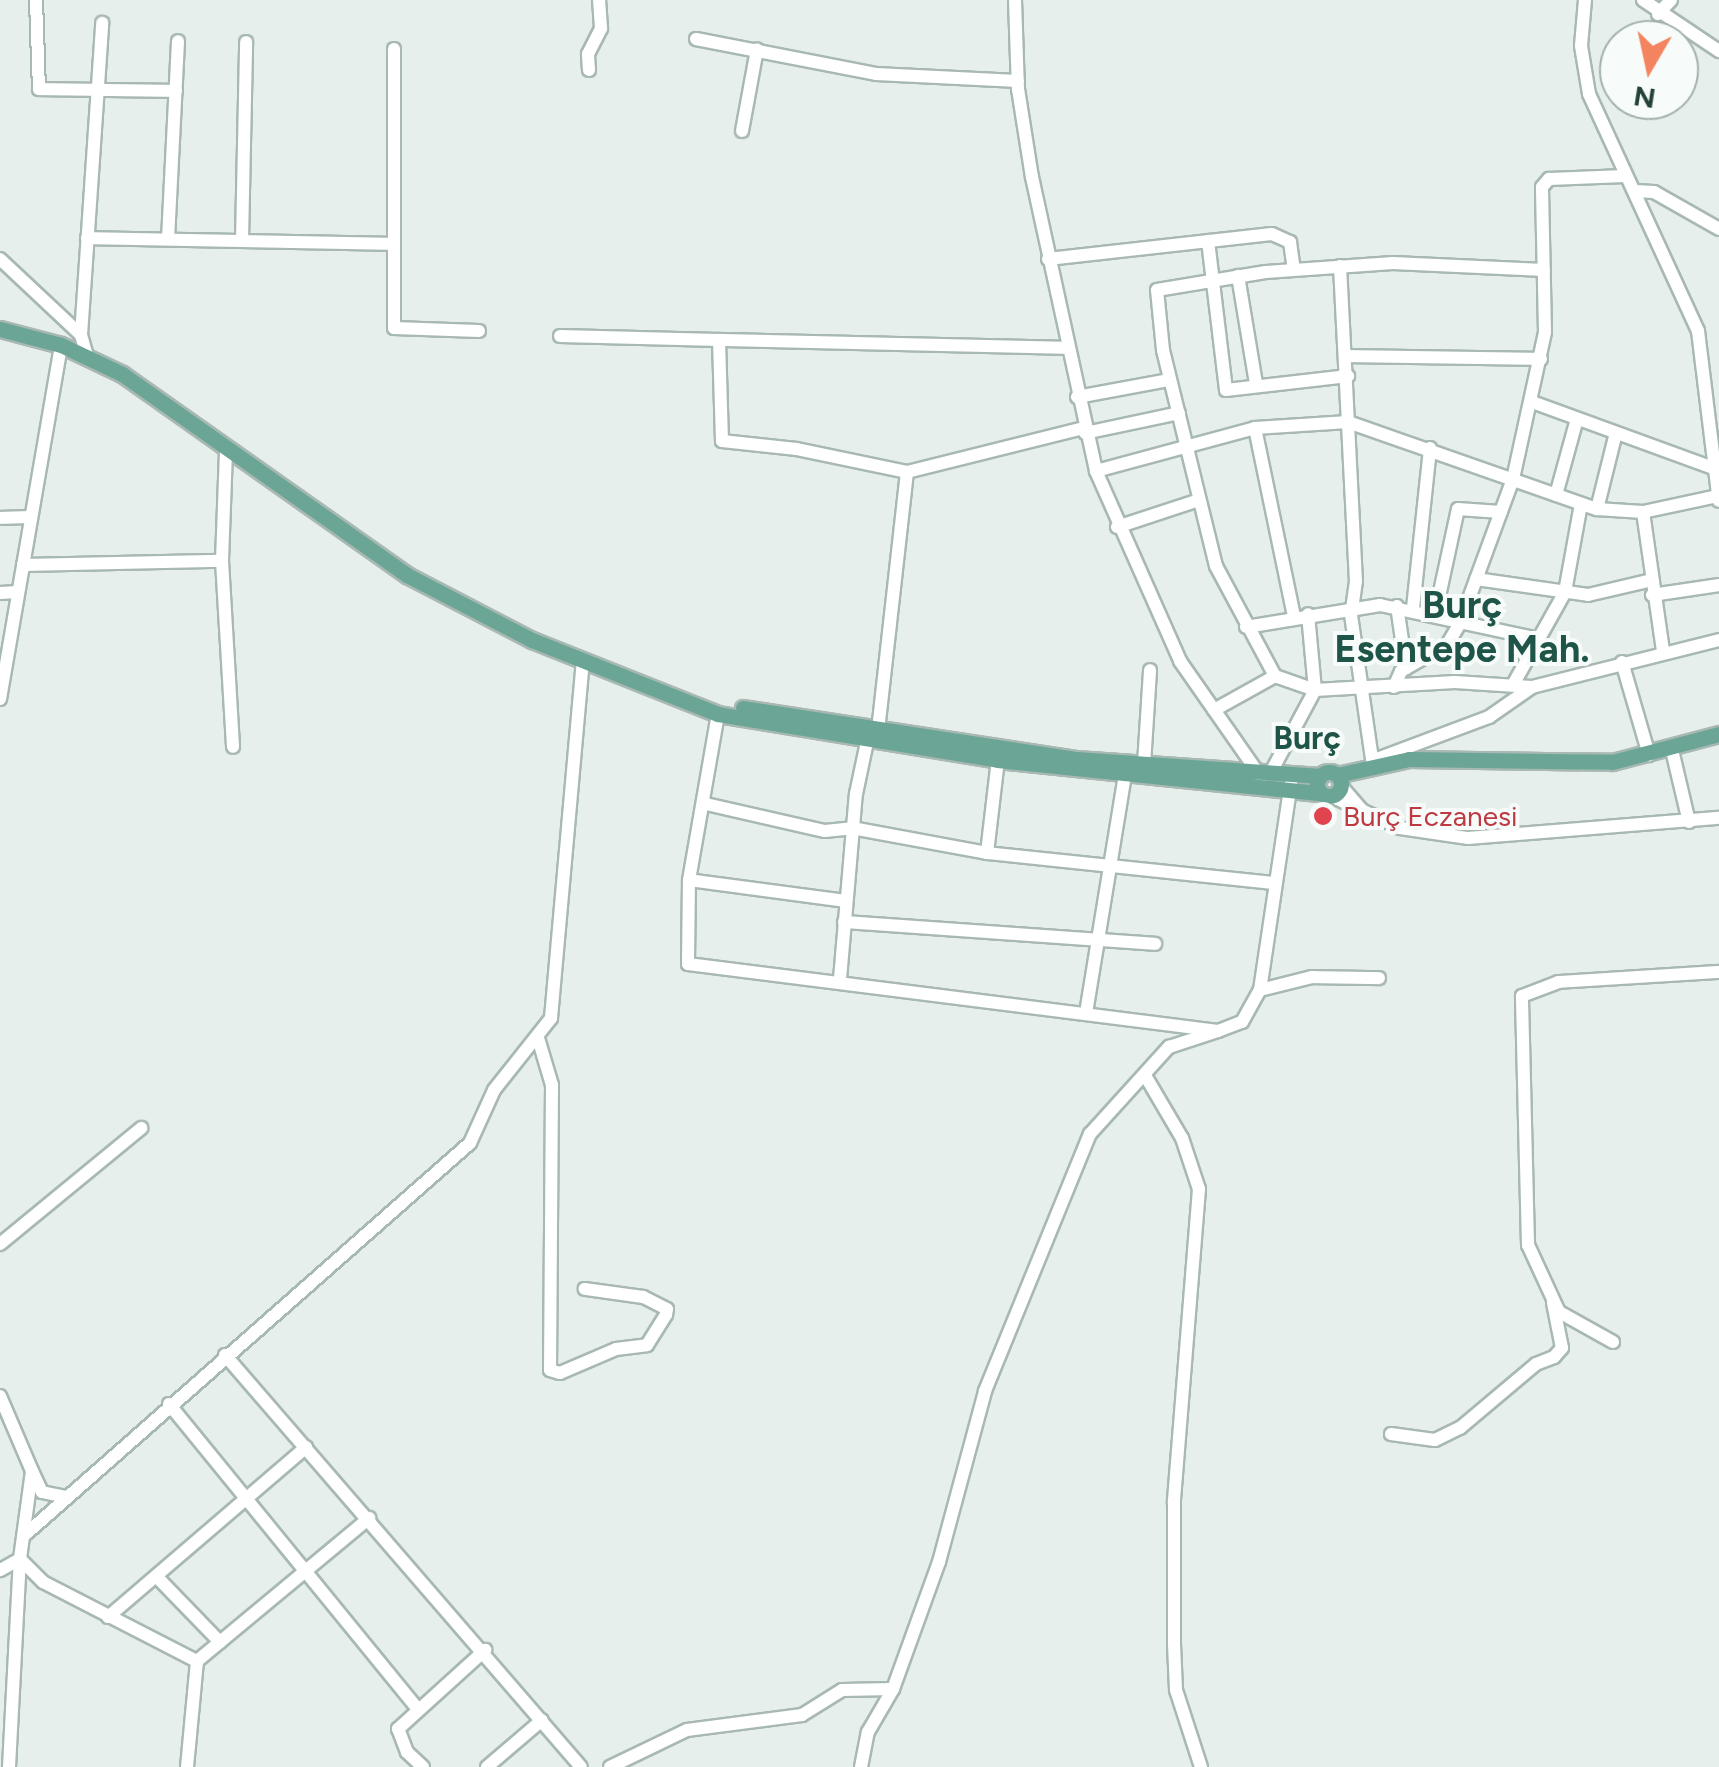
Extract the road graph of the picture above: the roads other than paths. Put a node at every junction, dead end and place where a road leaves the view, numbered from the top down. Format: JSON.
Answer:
{"nodes":[{"id":1,"x":36,"y":0,"type":"edge"},
{"id":2,"x":599,"y":0,"type":"edge"},
{"id":3,"x":1014,"y":0,"type":"edge"},
{"id":4,"x":1585,"y":0,"type":"edge"},
{"id":5,"x":1643,"y":0,"type":"edge"},
{"id":6,"x":1671,"y":0,"type":"edge"},
{"id":7,"x":1658,"y":14,"type":"junction"},
{"id":8,"x":102,"y":23,"type":"dead end"},
{"id":9,"x":696,"y":39,"type":"dead end"},
{"id":10,"x":178,"y":41,"type":"dead end"},
{"id":11,"x":246,"y":42,"type":"dead end"},
{"id":12,"x":394,"y":50,"type":"dead end"},
{"id":13,"x":756,"y":50,"type":"junction"},
{"id":14,"x":1719,"y":51,"type":"edge"},
{"id":15,"x":590,"y":70,"type":"dead end"},
{"id":16,"x":1018,"y":80,"type":"junction"},
{"id":17,"x":98,"y":91,"type":"junction"},
{"id":18,"x":176,"y":91,"type":"junction"},
{"id":19,"x":742,"y":131,"type":"dead end"},
{"id":20,"x":1625,"y":176,"type":"junction"},
{"id":21,"x":1634,"y":191,"type":"junction"},
{"id":22,"x":1719,"y":229,"type":"edge"},
{"id":23,"x":88,"y":238,"type":"junction"},
{"id":24,"x":168,"y":239,"type":"junction"},
{"id":25,"x":242,"y":240,"type":"junction"},
{"id":26,"x":1208,"y":241,"type":"junction"},
{"id":27,"x":394,"y":244,"type":"junction"},
{"id":28,"x":0,"y":259,"type":"edge"},
{"id":29,"x":1048,"y":259,"type":"junction"},
{"id":30,"x":1340,"y":266,"type":"junction"},
{"id":31,"x":1294,"y":270,"type":"junction"},
{"id":32,"x":1544,"y":270,"type":"junction"},
{"id":33,"x":1238,"y":276,"type":"junction"},
{"id":34,"x":1210,"y":280,"type":"junction"},
{"id":35,"x":0,"y":329,"type":"edge"},
{"id":36,"x":479,"y":332,"type":"dead end"},
{"id":37,"x":81,"y":335,"type":"junction"},
{"id":38,"x":560,"y":336,"type":"dead end"},
{"id":39,"x":720,"y":340,"type":"junction"},
{"id":40,"x":61,"y":345,"type":"junction"},
{"id":41,"x":1067,"y":348,"type":"junction"},
{"id":42,"x":87,"y":356,"type":"junction"},
{"id":43,"x":1349,"y":356,"type":"junction"},
{"id":44,"x":1541,"y":359,"type":"junction"},
{"id":45,"x":1348,"y":376,"type":"junction"},
{"id":46,"x":1170,"y":380,"type":"junction"},
{"id":47,"x":1256,"y":383,"type":"junction"},
{"id":48,"x":1077,"y":396,"type":"junction"},
{"id":49,"x":1532,"y":402,"type":"junction"},
{"id":50,"x":1179,"y":413,"type":"junction"},
{"id":51,"x":1576,"y":418,"type":"junction"},
{"id":52,"x":1348,"y":422,"type":"junction"},
{"id":53,"x":1255,"y":428,"type":"junction"},
{"id":54,"x":1085,"y":431,"type":"junction"},
{"id":55,"x":1616,"y":433,"type":"junction"},
{"id":56,"x":1187,"y":448,"type":"junction"},
{"id":57,"x":1430,"y":448,"type":"junction"},
{"id":58,"x":226,"y":451,"type":"junction"},
{"id":59,"x":1713,"y":468,"type":"junction"},
{"id":60,"x":1096,"y":471,"type":"junction"},
{"id":61,"x":907,"y":472,"type":"junction"},
{"id":62,"x":1514,"y":479,"type":"junction"},
{"id":63,"x":1556,"y":495,"type":"junction"},
{"id":64,"x":1719,"y":499,"type":"edge"},
{"id":65,"x":1199,"y":500,"type":"junction"},
{"id":66,"x":1581,"y":504,"type":"junction"},
{"id":67,"x":1597,"y":508,"type":"junction"},
{"id":68,"x":1501,"y":512,"type":"junction"},
{"id":69,"x":1643,"y":512,"type":"junction"},
{"id":70,"x":31,"y":517,"type":"junction"},
{"id":71,"x":0,"y":518,"type":"edge"},
{"id":72,"x":1116,"y":527,"type":"junction"},
{"id":73,"x":222,"y":561,"type":"junction"},
{"id":74,"x":23,"y":565,"type":"junction"},
{"id":75,"x":1476,"y":579,"type":"junction"},
{"id":76,"x":1719,"y":585,"type":"edge"},
{"id":77,"x":1650,"y":588,"type":"junction"},
{"id":78,"x":18,"y":592,"type":"junction"},
{"id":79,"x":1566,"y":592,"type":"junction"},
{"id":80,"x":0,"y":593,"type":"edge"},
{"id":81,"x":1353,"y":606,"type":"junction"},
{"id":82,"x":1397,"y":606,"type":"junction"},
{"id":83,"x":1413,"y":608,"type":"junction"},
{"id":84,"x":1301,"y":615,"type":"junction"},
{"id":85,"x":1435,"y":615,"type":"junction"},
{"id":86,"x":1460,"y":623,"type":"junction"},
{"id":87,"x":1246,"y":627,"type":"junction"},
{"id":88,"x":1539,"y":639,"type":"junction"},
{"id":89,"x":1719,"y":640,"type":"edge"},
{"id":90,"x":1663,"y":652,"type":"junction"},
{"id":91,"x":583,"y":662,"type":"junction"},
{"id":92,"x":1622,"y":662,"type":"junction"},
{"id":93,"x":1406,"y":668,"type":"junction"},
{"id":94,"x":1150,"y":670,"type":"dead end"},
{"id":95,"x":1274,"y":676,"type":"junction"},
{"id":96,"x":2,"y":678,"type":"edge"},
{"id":97,"x":1514,"y":684,"type":"junction"},
{"id":98,"x":1394,"y":687,"type":"junction"},
{"id":99,"x":1532,"y":687,"type":"junction"},
{"id":100,"x":1315,"y":690,"type":"junction"},
{"id":101,"x":1366,"y":691,"type":"junction"},
{"id":102,"x":0,"y":699,"type":"edge"},
{"id":103,"x":694,"y":702,"type":"junction"},
{"id":104,"x":1214,"y":710,"type":"junction"},
{"id":105,"x":718,"y":714,"type":"junction"},
{"id":106,"x":1719,"y":734,"type":"edge"},
{"id":107,"x":881,"y":737,"type":"junction"},
{"id":108,"x":233,"y":747,"type":"dead end"},
{"id":109,"x":1672,"y":750,"type":"junction"},
{"id":110,"x":1648,"y":755,"type":"junction"},
{"id":111,"x":998,"y":760,"type":"junction"},
{"id":112,"x":1374,"y":763,"type":"junction"},
{"id":113,"x":1144,"y":764,"type":"junction"},
{"id":114,"x":1125,"y":775,"type":"junction"},
{"id":115,"x":1266,"y":778,"type":"junction"},
{"id":116,"x":1291,"y":782,"type":"junction"},
{"id":117,"x":1332,"y":788,"type":"junction"},
{"id":118,"x":706,"y":804,"type":"junction"},
{"id":119,"x":1719,"y":818,"type":"edge"},
{"id":120,"x":1688,"y":822,"type":"junction"},
{"id":121,"x":852,"y":828,"type":"junction"},
{"id":122,"x":987,"y":853,"type":"junction"},
{"id":123,"x":1115,"y":865,"type":"junction"},
{"id":124,"x":689,"y":880,"type":"junction"},
{"id":125,"x":1274,"y":882,"type":"junction"},
{"id":126,"x":846,"y":901,"type":"junction"},
{"id":127,"x":844,"y":922,"type":"junction"},
{"id":128,"x":1100,"y":940,"type":"junction"},
{"id":129,"x":1155,"y":944,"type":"dead end"},
{"id":130,"x":1719,"y":972,"type":"edge"},
{"id":131,"x":1378,"y":978,"type":"dead end"},
{"id":132,"x":840,"y":979,"type":"junction"},
{"id":133,"x":1260,"y":990,"type":"junction"},
{"id":134,"x":1086,"y":1013,"type":"junction"},
{"id":135,"x":1164,"y":1025,"type":"junction"},
{"id":136,"x":1218,"y":1031,"type":"junction"},
{"id":137,"x":538,"y":1038,"type":"junction"},
{"id":138,"x":1182,"y":1043,"type":"junction"},
{"id":139,"x":1146,"y":1077,"type":"junction"},
{"id":140,"x":142,"y":1128,"type":"dead end"},
{"id":141,"x":0,"y":1244,"type":"edge"},
{"id":142,"x":585,"y":1288,"type":"dead end"},
{"id":143,"x":1553,"y":1300,"type":"junction"},
{"id":144,"x":1613,"y":1342,"type":"dead end"},
{"id":145,"x":225,"y":1355,"type":"junction"},
{"id":146,"x":0,"y":1397,"type":"edge"},
{"id":147,"x":169,"y":1404,"type":"junction"},
{"id":148,"x":1392,"y":1434,"type":"dead end"},
{"id":149,"x":306,"y":1447,"type":"junction"},
{"id":150,"x":32,"y":1471,"type":"junction"},
{"id":151,"x":66,"y":1497,"type":"junction"},
{"id":152,"x":245,"y":1500,"type":"junction"},
{"id":153,"x":369,"y":1518,"type":"junction"},
{"id":154,"x":27,"y":1533,"type":"junction"},
{"id":155,"x":20,"y":1559,"type":"junction"},
{"id":156,"x":0,"y":1570,"type":"edge"},
{"id":157,"x":302,"y":1574,"type":"junction"},
{"id":158,"x":156,"y":1576,"type":"junction"},
{"id":159,"x":108,"y":1617,"type":"junction"},
{"id":160,"x":220,"y":1642,"type":"junction"},
{"id":161,"x":485,"y":1650,"type":"junction"},
{"id":162,"x":197,"y":1661,"type":"junction"},
{"id":163,"x":893,"y":1689,"type":"junction"},
{"id":164,"x":417,"y":1708,"type":"junction"},
{"id":165,"x":542,"y":1720,"type":"junction"},
{"id":166,"x":572,"y":1764,"type":"edge"},
{"id":167,"x":9,"y":1767,"type":"edge"},
{"id":168,"x":187,"y":1767,"type":"edge"},
{"id":169,"x":423,"y":1767,"type":"edge"},
{"id":170,"x":487,"y":1767,"type":"edge"},
{"id":171,"x":610,"y":1767,"type":"edge"},
{"id":172,"x":861,"y":1767,"type":"edge"},
{"id":173,"x":1201,"y":1767,"type":"edge"}],
"edges":[{"from":1,"to":17,"type":"street"},
{"from":2,"to":15,"type":"street"},
{"from":3,"to":16,"type":"street"},
{"from":4,"to":20,"type":"street"},
{"from":5,"to":7,"type":"street"},
{"from":6,"to":7,"type":"street"},
{"from":7,"to":14,"type":"street"},
{"from":8,"to":17,"type":"street"},
{"from":9,"to":13,"type":"street"},
{"from":10,"to":18,"type":"street"},
{"from":11,"to":25,"type":"street"},
{"from":12,"to":27,"type":"street"},
{"from":13,"to":16,"type":"street"},
{"from":13,"to":19,"type":"street"},
{"from":16,"to":29,"type":"street"},
{"from":17,"to":18,"type":"street"},
{"from":17,"to":23,"type":"street"},
{"from":18,"to":24,"type":"street"},
{"from":20,"to":21,"type":"street"},
{"from":20,"to":32,"type":"street"},
{"from":21,"to":22,"type":"street"},
{"from":21,"to":59,"type":"street"},
{"from":23,"to":24,"type":"street"},
{"from":23,"to":37,"type":"street"},
{"from":24,"to":25,"type":"street"},
{"from":25,"to":27,"type":"street"},
{"from":26,"to":29,"type":"street"},
{"from":26,"to":31,"type":"street"},
{"from":26,"to":34,"type":"street"},
{"from":27,"to":36,"type":"street"},
{"from":28,"to":37,"type":"street"},
{"from":29,"to":41,"type":"street"},
{"from":30,"to":31,"type":"street"},
{"from":30,"to":32,"type":"street"},
{"from":30,"to":43,"type":"street"},
{"from":31,"to":33,"type":"street"},
{"from":32,"to":44,"type":"street"},
{"from":33,"to":34,"type":"street"},
{"from":33,"to":47,"type":"street"},
{"from":34,"to":46,"type":"street"},
{"from":34,"to":47,"type":"street"},
{"from":35,"to":40,"type":"main road"},
{"from":37,"to":42,"type":"street"},
{"from":38,"to":39,"type":"street"},
{"from":39,"to":41,"type":"street"},
{"from":39,"to":61,"type":"street"},
{"from":40,"to":42,"type":"main road"},
{"from":40,"to":70,"type":"street"},
{"from":41,"to":48,"type":"street"},
{"from":42,"to":58,"type":"main road"},
{"from":43,"to":44,"type":"street"},
{"from":43,"to":45,"type":"street"},
{"from":44,"to":49,"type":"street"},
{"from":45,"to":47,"type":"street"},
{"from":45,"to":52,"type":"street"},
{"from":46,"to":48,"type":"street"},
{"from":46,"to":50,"type":"street"},
{"from":48,"to":54,"type":"street"},
{"from":49,"to":51,"type":"street"},
{"from":49,"to":62,"type":"street"},
{"from":50,"to":54,"type":"street"},
{"from":50,"to":56,"type":"street"},
{"from":51,"to":55,"type":"street"},
{"from":51,"to":63,"type":"street"},
{"from":52,"to":53,"type":"street"},
{"from":52,"to":57,"type":"street"},
{"from":52,"to":81,"type":"street"},
{"from":53,"to":56,"type":"street"},
{"from":53,"to":84,"type":"street"},
{"from":54,"to":60,"type":"street"},
{"from":54,"to":61,"type":"street"},
{"from":55,"to":59,"type":"street"},
{"from":55,"to":67,"type":"street"},
{"from":56,"to":60,"type":"street"},
{"from":56,"to":65,"type":"street"},
{"from":57,"to":62,"type":"street"},
{"from":57,"to":83,"type":"street"},
{"from":58,"to":73,"type":"street"},
{"from":58,"to":91,"type":"main road"},
{"from":59,"to":64,"type":"street"},
{"from":60,"to":72,"type":"street"},
{"from":61,"to":107,"type":"street"},
{"from":62,"to":63,"type":"street"},
{"from":62,"to":68,"type":"street"},
{"from":63,"to":66,"type":"street"},
{"from":64,"to":69,"type":"street"},
{"from":65,"to":72,"type":"street"},
{"from":65,"to":87,"type":"street"},
{"from":66,"to":67,"type":"street"},
{"from":66,"to":79,"type":"street"},
{"from":67,"to":69,"type":"street"},
{"from":68,"to":75,"type":"street"},
{"from":68,"to":85,"type":"street"},
{"from":69,"to":77,"type":"street"},
{"from":70,"to":71,"type":"street"},
{"from":70,"to":74,"type":"street"},
{"from":72,"to":104,"type":"street"},
{"from":73,"to":74,"type":"street"},
{"from":73,"to":108,"type":"street"},
{"from":74,"to":78,"type":"street"},
{"from":75,"to":79,"type":"street"},
{"from":75,"to":86,"type":"street"},
{"from":76,"to":77,"type":"street"},
{"from":77,"to":79,"type":"street"},
{"from":77,"to":90,"type":"street"},
{"from":78,"to":80,"type":"street"},
{"from":78,"to":96,"type":"street"},
{"from":79,"to":88,"type":"street"},
{"from":81,"to":82,"type":"street"},
{"from":81,"to":84,"type":"street"},
{"from":81,"to":101,"type":"street"},
{"from":82,"to":83,"type":"street"},
{"from":82,"to":93,"type":"street"},
{"from":83,"to":85,"type":"street"},
{"from":84,"to":87,"type":"street"},
{"from":84,"to":100,"type":"street"},
{"from":85,"to":86,"type":"street"},
{"from":86,"to":88,"type":"street"},
{"from":86,"to":93,"type":"street"},
{"from":87,"to":95,"type":"street"},
{"from":88,"to":97,"type":"street"},
{"from":89,"to":90,"type":"street"},
{"from":90,"to":92,"type":"street"},
{"from":91,"to":103,"type":"main road"},
{"from":91,"to":137,"type":"street"},
{"from":92,"to":99,"type":"street"},
{"from":92,"to":110,"type":"street"},
{"from":93,"to":98,"type":"street"},
{"from":94,"to":113,"type":"street"},
{"from":95,"to":100,"type":"street"},
{"from":95,"to":104,"type":"street"},
{"from":96,"to":102,"type":"street"},
{"from":97,"to":98,"type":"street"},
{"from":97,"to":99,"type":"street"},
{"from":98,"to":101,"type":"street"},
{"from":99,"to":112,"type":"street"},
{"from":100,"to":101,"type":"street"},
{"from":100,"to":115,"type":"street"},
{"from":101,"to":112,"type":"street"},
{"from":103,"to":105,"type":"main road"},
{"from":103,"to":107,"type":"main road"},
{"from":104,"to":115,"type":"street"},
{"from":105,"to":107,"type":"main road"},
{"from":105,"to":118,"type":"street"},
{"from":106,"to":109,"type":"main road"},
{"from":107,"to":111,"type":"main road"},
{"from":107,"to":113,"type":"main road"},
{"from":107,"to":121,"type":"street"},
{"from":109,"to":110,"type":"main road"},
{"from":109,"to":120,"type":"street"},
{"from":110,"to":112,"type":"main road"},
{"from":111,"to":114,"type":"main road"},
{"from":111,"to":122,"type":"street"},
{"from":112,"to":117,"type":"main road"},
{"from":113,"to":115,"type":"main road"},
{"from":114,"to":115,"type":"main road"},
{"from":114,"to":123,"type":"street"},
{"from":115,"to":116,"type":"main road"},
{"from":116,"to":117,"type":"main road"},
{"from":116,"to":117,"type":"main road"},
{"from":116,"to":125,"type":"street"},
{"from":117,"to":120,"type":"street"},
{"from":118,"to":121,"type":"street"},
{"from":118,"to":124,"type":"street"},
{"from":119,"to":120,"type":"street"},
{"from":121,"to":122,"type":"street"},
{"from":121,"to":126,"type":"street"},
{"from":122,"to":123,"type":"street"},
{"from":123,"to":125,"type":"street"},
{"from":123,"to":128,"type":"street"},
{"from":124,"to":126,"type":"street"},
{"from":124,"to":132,"type":"street"},
{"from":125,"to":133,"type":"street"},
{"from":126,"to":127,"type":"street"},
{"from":127,"to":128,"type":"street"},
{"from":127,"to":132,"type":"street"},
{"from":128,"to":129,"type":"street"},
{"from":128,"to":134,"type":"street"},
{"from":130,"to":143,"type":"street"},
{"from":131,"to":133,"type":"street"},
{"from":132,"to":134,"type":"street"},
{"from":133,"to":136,"type":"street"},
{"from":134,"to":135,"type":"street"},
{"from":135,"to":136,"type":"street"},
{"from":135,"to":138,"type":"street"},
{"from":136,"to":138,"type":"street"},
{"from":137,"to":142,"type":"street"},
{"from":137,"to":145,"type":"street"},
{"from":138,"to":139,"type":"street"},
{"from":139,"to":163,"type":"street"},
{"from":139,"to":173,"type":"street"},
{"from":140,"to":141,"type":"street"},
{"from":143,"to":144,"type":"street"},
{"from":143,"to":148,"type":"street"},
{"from":145,"to":147,"type":"street"},
{"from":145,"to":149,"type":"street"},
{"from":146,"to":150,"type":"street"},
{"from":147,"to":151,"type":"street"},
{"from":147,"to":152,"type":"street"},
{"from":149,"to":152,"type":"street"},
{"from":149,"to":153,"type":"street"},
{"from":150,"to":151,"type":"street"},
{"from":150,"to":154,"type":"street"},
{"from":151,"to":154,"type":"street"},
{"from":152,"to":157,"type":"street"},
{"from":152,"to":158,"type":"street"},
{"from":153,"to":157,"type":"street"},
{"from":153,"to":161,"type":"street"},
{"from":154,"to":155,"type":"street"},
{"from":155,"to":156,"type":"street"},
{"from":155,"to":159,"type":"street"},
{"from":155,"to":167,"type":"street"},
{"from":157,"to":160,"type":"street"},
{"from":157,"to":164,"type":"street"},
{"from":158,"to":159,"type":"street"},
{"from":158,"to":160,"type":"street"},
{"from":159,"to":162,"type":"street"},
{"from":160,"to":162,"type":"street"},
{"from":161,"to":164,"type":"street"},
{"from":161,"to":165,"type":"street"},
{"from":162,"to":168,"type":"street"},
{"from":163,"to":171,"type":"street"},
{"from":163,"to":172,"type":"street"},
{"from":164,"to":169,"type":"street"},
{"from":165,"to":166,"type":"street"},
{"from":165,"to":170,"type":"street"}]}
